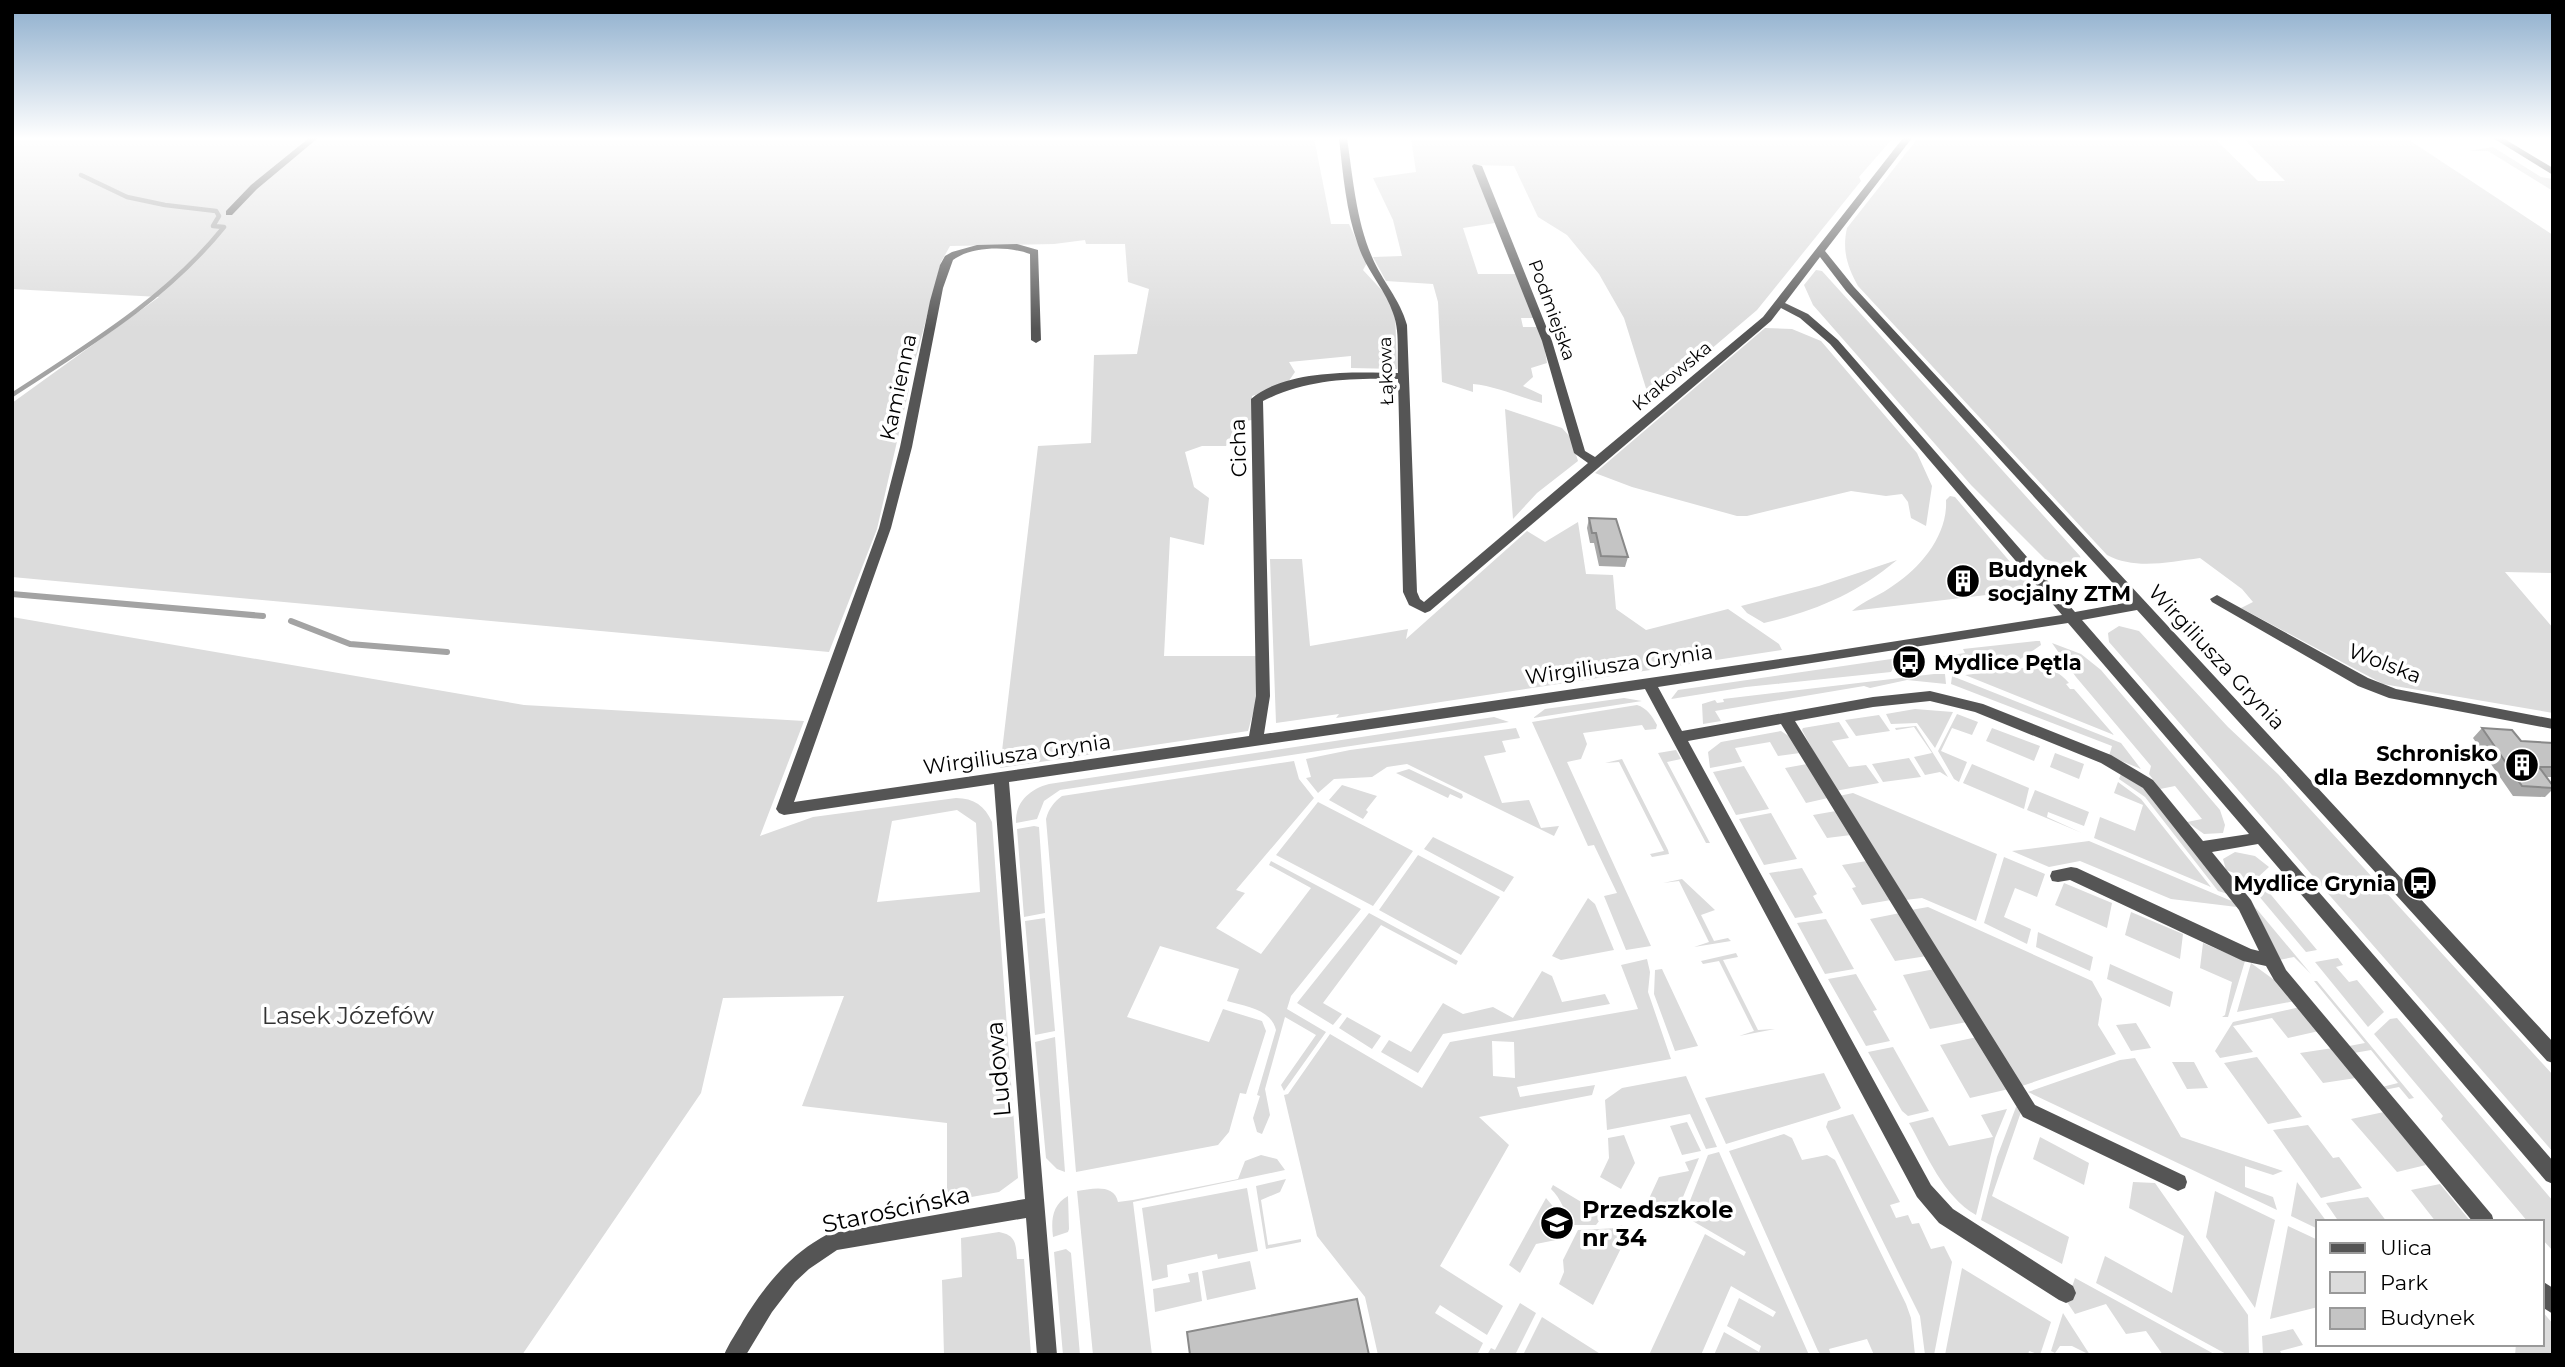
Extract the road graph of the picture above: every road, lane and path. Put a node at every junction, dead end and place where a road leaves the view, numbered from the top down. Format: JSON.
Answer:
{"nodes":[{"id":1,"x":240,"y":202,"type":"edge"},
{"id":2,"x":1353,"y":202,"type":"edge"},
{"id":3,"x":1491,"y":202,"type":"edge"},
{"id":4,"x":1859,"y":202,"type":"edge"},
{"id":5,"x":229,"y":213,"type":"dead end"},
{"id":6,"x":1821,"y":252,"type":"junction"},
{"id":7,"x":1780,"y":304,"type":"junction"},
{"id":8,"x":1036,"y":340,"type":"dead end"},
{"id":9,"x":1404,"y":376,"type":"junction"},
{"id":10,"x":1595,"y":463,"type":"junction"},
{"id":11,"x":2217,"y":599,"type":"dead end"},
{"id":12,"x":2139,"y":605,"type":"junction"},
{"id":13,"x":1425,"y":608,"type":"joint"},
{"id":14,"x":2072,"y":618,"type":"junction"},
{"id":15,"x":1649,"y":683,"type":"junction"},
{"id":16,"x":1785,"y":718,"type":"junction"},
{"id":17,"x":2553,"y":724,"type":"edge"},
{"id":18,"x":1678,"y":737,"type":"junction"},
{"id":19,"x":1255,"y":742,"type":"junction"},
{"id":20,"x":1001,"y":779,"type":"junction"},
{"id":21,"x":785,"y":809,"type":"joint"},
{"id":22,"x":2260,"y":838,"type":"junction"},
{"id":23,"x":2199,"y":848,"type":"junction"},
{"id":24,"x":2058,"y":876,"type":"dead end"},
{"id":25,"x":2270,"y":960,"type":"junction"},
{"id":26,"x":2553,"y":1055,"type":"edge"},
{"id":27,"x":2553,"y":1175,"type":"edge"},
{"id":28,"x":2178,"y":1182,"type":"dead end"},
{"id":29,"x":1035,"y":1207,"type":"junction"},
{"id":30,"x":2483,"y":1220,"type":"edge"},
{"id":31,"x":2066,"y":1293,"type":"dead end"},
{"id":32,"x":734,"y":1355,"type":"edge"},
{"id":33,"x":1047,"y":1355,"type":"edge"}],
"edges":[{"from":1,"to":5,"type":"street"},
{"from":2,"to":9,"type":"street","name":"Łąkowa"},
{"from":3,"to":10,"type":"street","name":"Podmiejska"},
{"from":4,"to":6,"type":"street","name":"Krakowska"},
{"from":6,"to":7,"type":"street","name":"Krakowska"},
{"from":6,"to":12,"type":"street","name":"Wirgiliusza Grynia"},
{"from":7,"to":10,"type":"street","name":"Krakowska"},
{"from":7,"to":14,"type":"street"},
{"from":8,"to":21,"type":"street","name":"Kamienna"},
{"from":9,"to":13,"type":"street","name":"Łąkowa"},
{"from":9,"to":19,"type":"street","name":"Cicha"},
{"from":10,"to":13,"type":"street","name":"Krakowska"},
{"from":11,"to":17,"type":"street","name":"Wolska"},
{"from":12,"to":14,"type":"street","name":"Wirgiliusza Grynia"},
{"from":12,"to":26,"type":"street","name":"Wirgiliusza Grynia"},
{"from":14,"to":15,"type":"street","name":"Wirgiliusza Grynia"},
{"from":14,"to":22,"type":"street"},
{"from":15,"to":18,"type":"street"},
{"from":15,"to":19,"type":"street","name":"Wirgiliusza Grynia"},
{"from":16,"to":18,"type":"street"},
{"from":16,"to":23,"type":"street"},
{"from":16,"to":28,"type":"street"},
{"from":18,"to":31,"type":"street"},
{"from":19,"to":20,"type":"street","name":"Wirgiliusza Grynia"},
{"from":20,"to":21,"type":"street","name":"Wirgiliusza Grynia"},
{"from":20,"to":29,"type":"street","name":"Ludowa"},
{"from":22,"to":23,"type":"street"},
{"from":22,"to":27,"type":"street"},
{"from":23,"to":25,"type":"street"},
{"from":24,"to":25,"type":"street"},
{"from":25,"to":30,"type":"street"},
{"from":29,"to":32,"type":"street","name":"Starościńska"},
{"from":29,"to":33,"type":"street","name":"Ludowa"}]}
